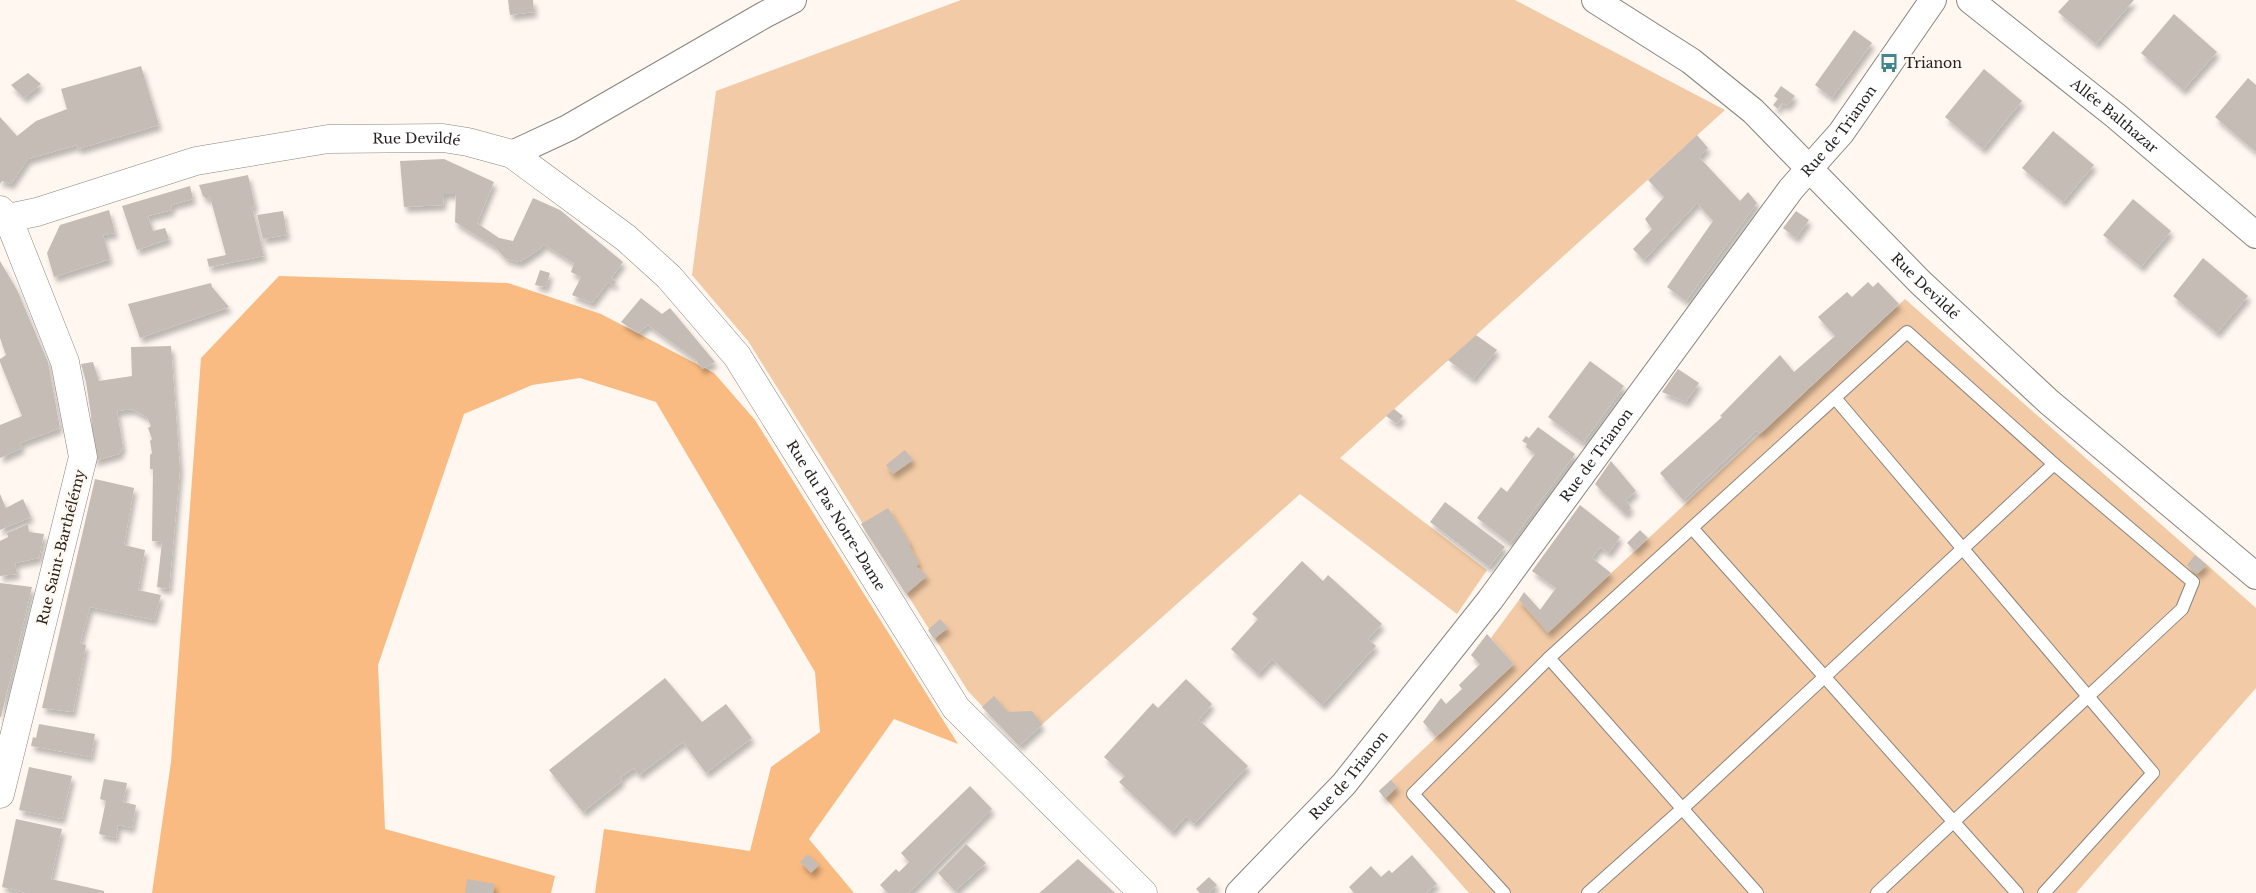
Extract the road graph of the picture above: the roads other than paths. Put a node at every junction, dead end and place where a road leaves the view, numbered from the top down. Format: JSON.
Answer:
{"nodes":[{"id":1,"x":793,"y":0,"type":"edge"},
{"id":2,"x":1595,"y":0,"type":"edge"},
{"id":3,"x":1933,"y":0,"type":"edge"},
{"id":4,"x":1970,"y":0,"type":"edge"},
{"id":5,"x":512,"y":154,"type":"junction"},
{"id":6,"x":1810,"y":168,"type":"junction"},
{"id":7,"x":4,"y":214,"type":"edge"},
{"id":8,"x":2256,"y":236,"type":"edge"},
{"id":9,"x":1835,"y":398,"type":"junction"},
{"id":10,"x":2054,"y":464,"type":"junction"},
{"id":11,"x":1692,"y":528,"type":"junction"},
{"id":12,"x":1963,"y":549,"type":"junction"},
{"id":13,"x":2256,"y":576,"type":"edge"},
{"id":14,"x":1549,"y":658,"type":"junction"},
{"id":15,"x":1824,"y":677,"type":"junction"},
{"id":16,"x":2089,"y":696,"type":"junction"},
{"id":17,"x":0,"y":794,"type":"edge"},
{"id":18,"x":1682,"y":809,"type":"junction"},
{"id":19,"x":1954,"y":821,"type":"junction"},
{"id":20,"x":1143,"y":893,"type":"edge"},
{"id":21,"x":1239,"y":893,"type":"edge"},
{"id":22,"x":1504,"y":893,"type":"edge"},
{"id":23,"x":1588,"y":893,"type":"edge"},
{"id":24,"x":1757,"y":893,"type":"edge"},
{"id":25,"x":1877,"y":893,"type":"edge"},
{"id":26,"x":2017,"y":893,"type":"edge"},
{"id":27,"x":2044,"y":893,"type":"edge"}],
"edges":[{"from":1,"to":5,"type":"street"},
{"from":2,"to":6,"type":"street","name":"Rue Devildé"},
{"from":3,"to":6,"type":"street","name":"Rue de Trianon"},
{"from":4,"to":8,"type":"street","name":"Allée Balthazar"},
{"from":5,"to":7,"type":"street","name":"Rue Devildé"},
{"from":5,"to":20,"type":"street","name":"Rue du Pas Notre-Dame"},
{"from":6,"to":13,"type":"street","name":"Rue Devildé"},
{"from":6,"to":21,"type":"street","name":"Rue de Trianon"},
{"from":7,"to":17,"type":"street","name":"Rue Saint-Barthélémy"},
{"from":9,"to":10,"type":"lane"},
{"from":9,"to":11,"type":"lane"},
{"from":9,"to":12,"type":"lane"},
{"from":10,"to":12,"type":"lane"},
{"from":10,"to":16,"type":"lane"},
{"from":11,"to":14,"type":"lane"},
{"from":11,"to":15,"type":"lane"},
{"from":12,"to":15,"type":"lane"},
{"from":12,"to":16,"type":"lane"},
{"from":14,"to":18,"type":"lane"},
{"from":14,"to":22,"type":"lane"},
{"from":15,"to":18,"type":"lane"},
{"from":15,"to":19,"type":"lane"},
{"from":16,"to":19,"type":"lane"},
{"from":16,"to":27,"type":"lane"},
{"from":18,"to":23,"type":"lane"},
{"from":18,"to":24,"type":"lane"},
{"from":19,"to":25,"type":"lane"},
{"from":19,"to":26,"type":"lane"}]}
